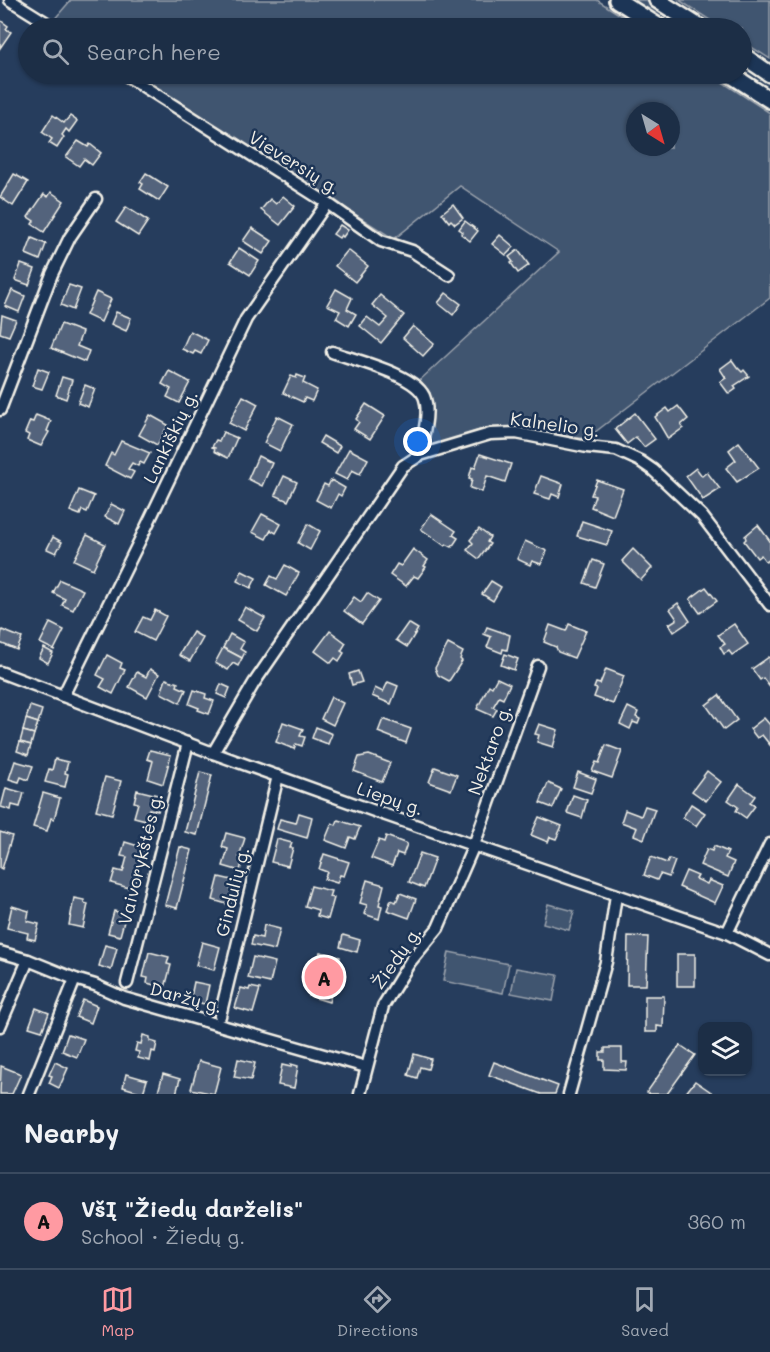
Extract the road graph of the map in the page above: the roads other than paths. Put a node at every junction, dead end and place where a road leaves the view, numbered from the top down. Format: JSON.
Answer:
{"nodes":[{"id":1,"x":10,"y":0,"type":"edge"},
{"id":2,"x":617,"y":0,"type":"edge"},
{"id":3,"x":657,"y":0,"type":"edge"},
{"id":4,"x":39,"y":18,"type":"edge"},
{"id":5,"x":645,"y":18,"type":"edge"},
{"id":6,"x":685,"y":18,"type":"edge"},
{"id":7,"x":752,"y":62,"type":"edge"},
{"id":8,"x":770,"y":74,"type":"edge"},
{"id":9,"x":140,"y":84,"type":"edge"},
{"id":10,"x":745,"y":84,"type":"edge"},
{"id":11,"x":770,"y":100,"type":"edge"},
{"id":12,"x":96,"y":199,"type":"dead end"},
{"id":13,"x":327,"y":203,"type":"junction"},
{"id":14,"x":449,"y":275,"type":"dead end"},
{"id":15,"x":332,"y":352,"type":"dead end"},
{"id":16,"x":0,"y":410,"type":"edge"},
{"id":17,"x":420,"y":455,"type":"junction"},
{"id":18,"x":770,"y":605,"type":"edge"},
{"id":19,"x":538,"y":666,"type":"dead end"},
{"id":20,"x":0,"y":672,"type":"edge"},
{"id":21,"x":63,"y":696,"type":"junction"},
{"id":22,"x":188,"y":743,"type":"junction"},
{"id":23,"x":213,"y":753,"type":"junction"},
{"id":24,"x":278,"y":776,"type":"junction"},
{"id":25,"x":770,"y":844,"type":"edge"},
{"id":26,"x":474,"y":845,"type":"junction"},
{"id":27,"x":616,"y":895,"type":"junction"},
{"id":28,"x":727,"y":933,"type":"junction"},
{"id":29,"x":0,"y":952,"type":"edge"},
{"id":30,"x":770,"y":955,"type":"edge"},
{"id":31,"x":28,"y":960,"type":"junction"},
{"id":32,"x":75,"y":979,"type":"junction"},
{"id":33,"x":127,"y":983,"type":"dead end"},
{"id":34,"x":220,"y":1016,"type":"dead end"},
{"id":35,"x":0,"y":1026,"type":"edge"},
{"id":36,"x":366,"y":1067,"type":"junction"},
{"id":37,"x":29,"y":1094,"type":"edge"},
{"id":38,"x":360,"y":1094,"type":"edge"},
{"id":39,"x":569,"y":1094,"type":"edge"}],
"edges":[{"from":1,"to":4,"type":"street"},
{"from":2,"to":5,"type":"highway"},
{"from":3,"to":6,"type":"highway"},
{"from":7,"to":8,"type":"highway"},
{"from":9,"to":13,"type":"street","name":"Vieversių g."},
{"from":10,"to":11,"type":"highway"},
{"from":12,"to":16,"type":"street"},
{"from":13,"to":14,"type":"street","name":"Vieversių g."},
{"from":13,"to":21,"type":"street","name":"Lankiškių g."},
{"from":15,"to":17,"type":"street"},
{"from":17,"to":18,"type":"street","name":"Kalnelio g."},
{"from":17,"to":23,"type":"street","name":"Kalnelio g."},
{"from":19,"to":26,"type":"street","name":"Nektaro g."},
{"from":20,"to":21,"type":"street","name":"Liepų g."},
{"from":21,"to":22,"type":"street","name":"Liepų g."},
{"from":22,"to":23,"type":"street","name":"Liepų g."},
{"from":22,"to":33,"type":"street","name":"Vaivorykštės g."},
{"from":23,"to":24,"type":"street","name":"Liepų g."},
{"from":24,"to":26,"type":"street","name":"Liepų g."},
{"from":24,"to":34,"type":"street","name":"Gindulių g."},
{"from":25,"to":28,"type":"street"},
{"from":26,"to":27,"type":"street","name":"Liepų g."},
{"from":26,"to":36,"type":"street","name":"Žiedų g."},
{"from":27,"to":28,"type":"street","name":"Liepų g."},
{"from":27,"to":39,"type":"street"},
{"from":28,"to":30,"type":"street","name":"Liepų g."},
{"from":29,"to":31,"type":"street","name":"Daržų g."},
{"from":31,"to":32,"type":"street","name":"Daržų g."},
{"from":31,"to":35,"type":"street"},
{"from":32,"to":36,"type":"street","name":"Daržų g."},
{"from":32,"to":37,"type":"street"},
{"from":36,"to":38,"type":"street","name":"Žiedų g."}]}
